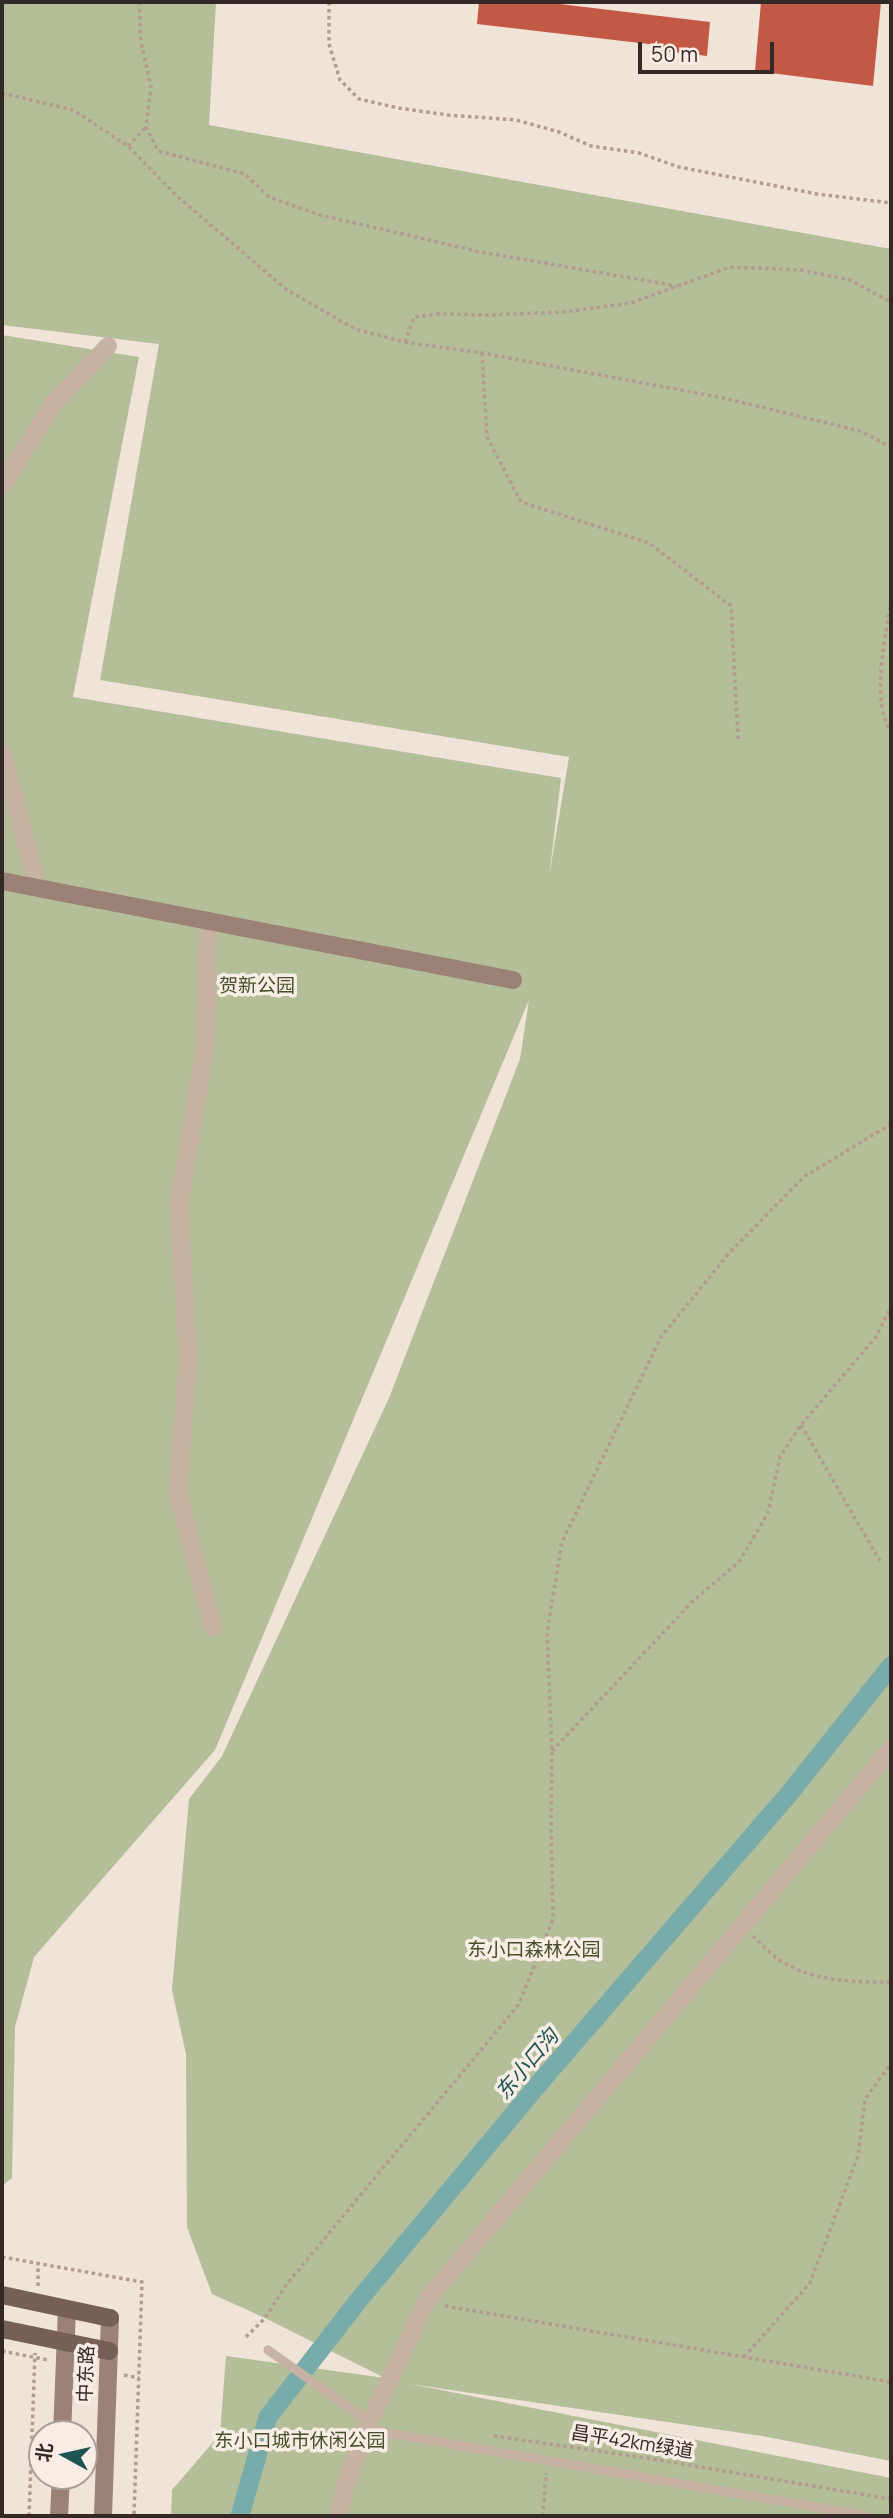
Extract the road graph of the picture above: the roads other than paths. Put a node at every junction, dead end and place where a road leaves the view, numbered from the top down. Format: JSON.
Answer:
{"nodes":[{"id":1,"x":108,"y":346,"type":"dead end"},
{"id":2,"x":2,"y":486,"type":"edge"},
{"id":3,"x":2,"y":752,"type":"edge"},
{"id":4,"x":2,"y":881,"type":"edge"},
{"id":5,"x":38,"y":888,"type":"junction"},
{"id":6,"x":208,"y":921,"type":"junction"},
{"id":7,"x":513,"y":980,"type":"dead end"},
{"id":8,"x":213,"y":1627,"type":"dead end"},
{"id":9,"x":891,"y":1749,"type":"edge"},
{"id":10,"x":2,"y":2295,"type":"edge"},
{"id":11,"x":67,"y":2309,"type":"junction"},
{"id":12,"x":110,"y":2318,"type":"joint"},
{"id":13,"x":2,"y":2329,"type":"edge"},
{"id":14,"x":66,"y":2342,"type":"junction"},
{"id":15,"x":268,"y":2350,"type":"dead end"},
{"id":16,"x":109,"y":2351,"type":"junction"},
{"id":17,"x":63,"y":2420,"type":"edge"},
{"id":18,"x":365,"y":2421,"type":"junction"},
{"id":19,"x":60,"y":2490,"type":"edge"},
{"id":20,"x":59,"y":2516,"type":"edge"},
{"id":21,"x":103,"y":2516,"type":"edge"},
{"id":22,"x":339,"y":2516,"type":"edge"},
{"id":23,"x":867,"y":2516,"type":"edge"}],
"edges":[{"from":1,"to":2,"type":"street"},
{"from":3,"to":5,"type":"street"},
{"from":4,"to":5,"type":"street"},
{"from":5,"to":6,"type":"street"},
{"from":6,"to":7,"type":"street"},
{"from":6,"to":8,"type":"street"},
{"from":9,"to":18,"type":"street"},
{"from":10,"to":11,"type":"main road"},
{"from":11,"to":12,"type":"main road"},
{"from":11,"to":14,"type":"street","name":"中东路"},
{"from":12,"to":16,"type":"street","name":"中东路"},
{"from":13,"to":14,"type":"main road"},
{"from":14,"to":16,"type":"main road"},
{"from":14,"to":17,"type":"street","name":"中东路"},
{"from":15,"to":18,"type":"lane"},
{"from":16,"to":21,"type":"street","name":"中东路"},
{"from":18,"to":22,"type":"street"},
{"from":18,"to":23,"type":"lane"},
{"from":19,"to":20,"type":"street"}]}
